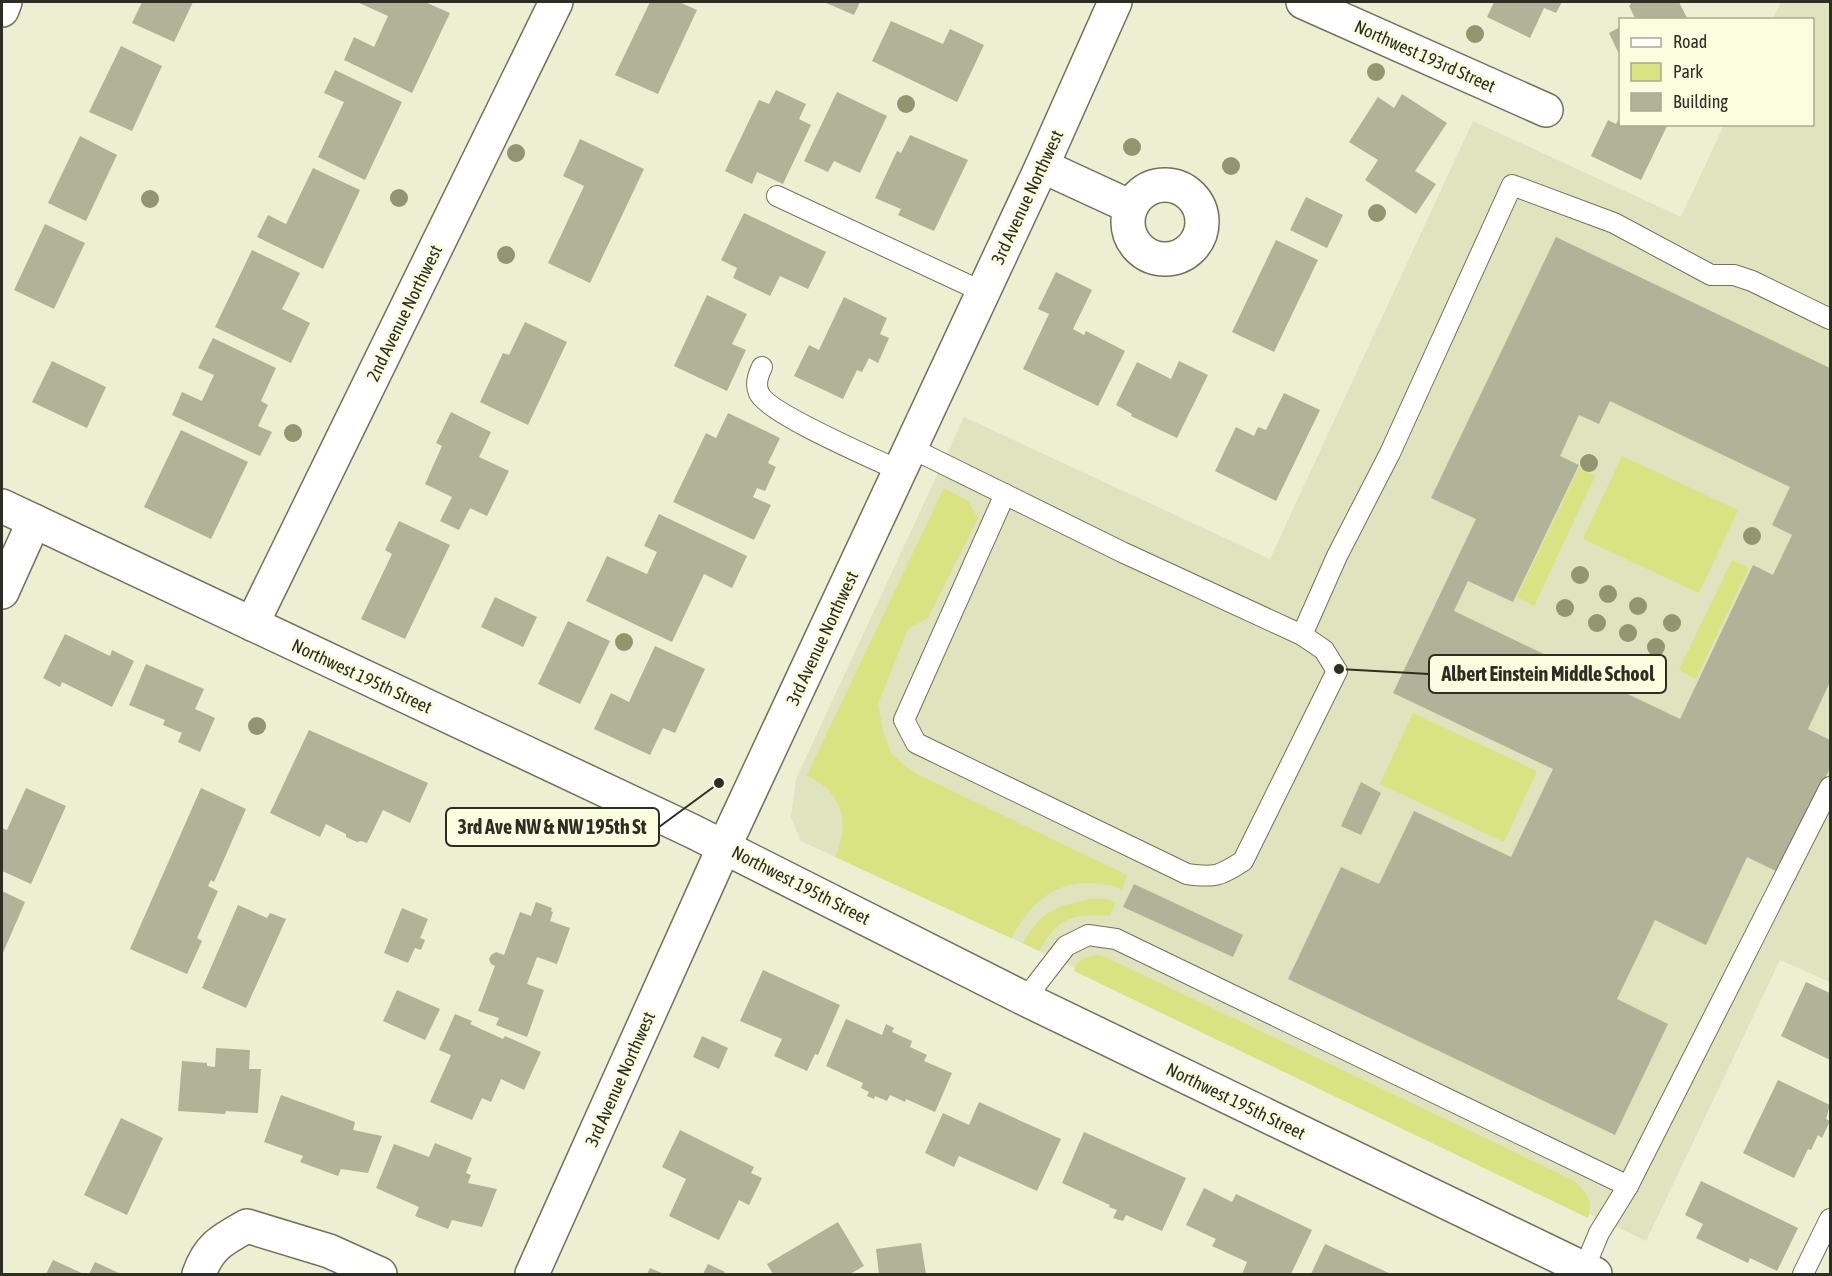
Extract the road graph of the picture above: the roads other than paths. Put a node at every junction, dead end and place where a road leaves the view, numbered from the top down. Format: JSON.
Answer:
{"nodes":[{"id":1,"x":5,"y":2,"type":"edge"},
{"id":2,"x":556,"y":2,"type":"edge"},
{"id":3,"x":1114,"y":2,"type":"edge"},
{"id":4,"x":1303,"y":2,"type":"edge"},
{"id":5,"x":2,"y":10,"type":"edge"},
{"id":6,"x":1546,"y":110,"type":"dead end"},
{"id":7,"x":1042,"y":166,"type":"junction"},
{"id":8,"x":777,"y":195,"type":"dead end"},
{"id":9,"x":1131,"y":207,"type":"dead end"},
{"id":10,"x":983,"y":292,"type":"junction"},
{"id":11,"x":1830,"y":319,"type":"edge"},
{"id":12,"x":762,"y":367,"type":"dead end"},
{"id":13,"x":905,"y":459,"type":"junction"},
{"id":14,"x":1005,"y":494,"type":"junction"},
{"id":15,"x":2,"y":506,"type":"edge"},
{"id":16,"x":34,"y":521,"type":"junction"},
{"id":17,"x":2,"y":592,"type":"edge"},
{"id":18,"x":252,"y":624,"type":"junction"},
{"id":19,"x":1302,"y":635,"type":"junction"},
{"id":20,"x":1830,"y":788,"type":"edge"},
{"id":21,"x":724,"y":847,"type":"junction"},
{"id":22,"x":1025,"y":999,"type":"junction"},
{"id":23,"x":1628,"y":1186,"type":"junction"},
{"id":24,"x":1830,"y":1219,"type":"edge"},
{"id":25,"x":1590,"y":1272,"type":"edge"},
{"id":26,"x":199,"y":1275,"type":"edge"},
{"id":27,"x":380,"y":1275,"type":"edge"},
{"id":28,"x":532,"y":1275,"type":"edge"},
{"id":29,"x":1803,"y":1275,"type":"edge"}],
"edges":[{"from":1,"to":5,"type":"street"},
{"from":2,"to":18,"type":"street","name":"2nd Avenue Northwest"},
{"from":3,"to":7,"type":"street","name":"3rd Avenue Northwest"},
{"from":4,"to":6,"type":"street","name":"Northwest 193rd Street"},
{"from":7,"to":9,"type":"street"},
{"from":7,"to":10,"type":"street","name":"3rd Avenue Northwest"},
{"from":8,"to":10,"type":"lane"},
{"from":10,"to":13,"type":"street","name":"3rd Avenue Northwest"},
{"from":11,"to":19,"type":"lane"},
{"from":12,"to":13,"type":"lane"},
{"from":13,"to":14,"type":"lane"},
{"from":13,"to":21,"type":"street","name":"3rd Avenue Northwest"},
{"from":14,"to":19,"type":"lane"},
{"from":14,"to":19,"type":"lane"},
{"from":15,"to":16,"type":"street","name":"Northwest 195th Street"},
{"from":16,"to":17,"type":"street"},
{"from":16,"to":18,"type":"street","name":"Northwest 195th Street"},
{"from":18,"to":21,"type":"street","name":"Northwest 195th Street"},
{"from":20,"to":23,"type":"lane"},
{"from":21,"to":22,"type":"street","name":"Northwest 195th Street"},
{"from":21,"to":28,"type":"street","name":"3rd Avenue Northwest"},
{"from":22,"to":23,"type":"lane"},
{"from":22,"to":25,"type":"street","name":"Northwest 195th Street"},
{"from":23,"to":25,"type":"lane"},
{"from":24,"to":29,"type":"lane"},
{"from":26,"to":27,"type":"street"}]}
